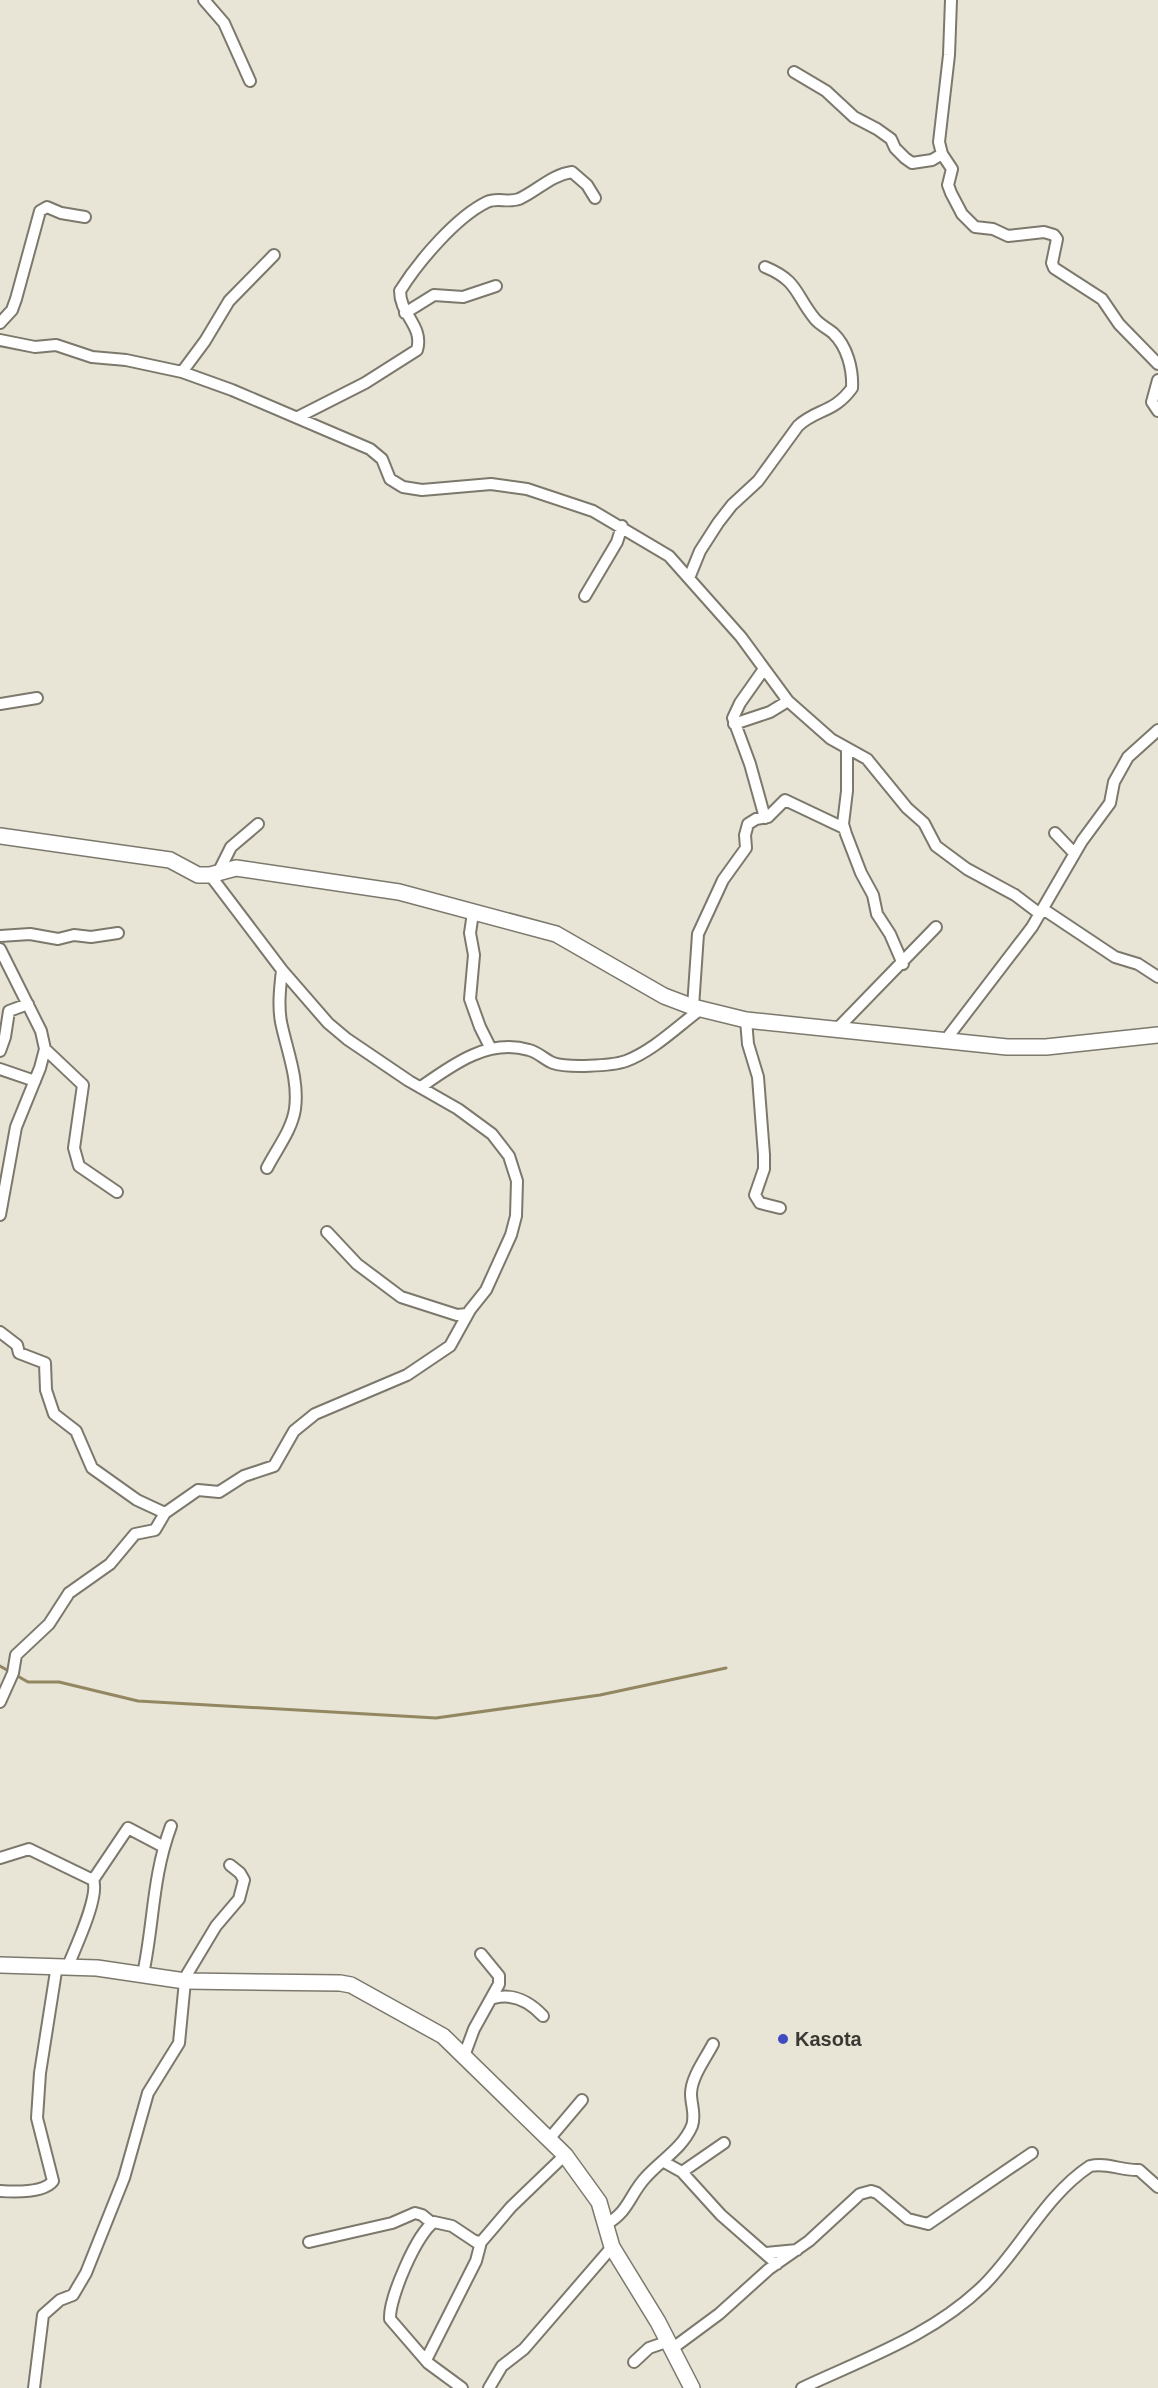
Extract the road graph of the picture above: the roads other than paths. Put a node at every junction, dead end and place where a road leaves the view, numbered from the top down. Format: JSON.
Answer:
{"nodes":[{"id":1,"x":204,"y":0,"type":"edge"},
{"id":2,"x":951,"y":0,"type":"edge"},
{"id":3,"x":794,"y":72,"type":"dead end"},
{"id":4,"x":250,"y":81,"type":"dead end"},
{"id":5,"x":942,"y":154,"type":"junction"},
{"id":6,"x":595,"y":198,"type":"dead end"},
{"id":7,"x":85,"y":217,"type":"dead end"},
{"id":8,"x":274,"y":255,"type":"dead end"},
{"id":9,"x":765,"y":267,"type":"dead end"},
{"id":10,"x":496,"y":286,"type":"dead end"},
{"id":11,"x":405,"y":312,"type":"junction"},
{"id":12,"x":0,"y":323,"type":"edge"},
{"id":13,"x":0,"y":340,"type":"edge"},
{"id":14,"x":1158,"y":364,"type":"edge"},
{"id":15,"x":182,"y":372,"type":"junction"},
{"id":16,"x":1158,"y":380,"type":"edge"},
{"id":17,"x":1158,"y":411,"type":"edge"},
{"id":18,"x":298,"y":417,"type":"junction"},
{"id":19,"x":621,"y":526,"type":"junction"},
{"id":20,"x":689,"y":578,"type":"junction"},
{"id":21,"x":585,"y":596,"type":"dead end"},
{"id":22,"x":764,"y":669,"type":"junction"},
{"id":23,"x":37,"y":698,"type":"dead end"},
{"id":24,"x":788,"y":701,"type":"junction"},
{"id":25,"x":0,"y":704,"type":"edge"},
{"id":26,"x":734,"y":724,"type":"junction"},
{"id":27,"x":1158,"y":730,"type":"edge"},
{"id":28,"x":847,"y":748,"type":"junction"},
{"id":29,"x":765,"y":818,"type":"junction"},
{"id":30,"x":258,"y":824,"type":"dead end"},
{"id":31,"x":844,"y":828,"type":"junction"},
{"id":32,"x":1055,"y":833,"type":"dead end"},
{"id":33,"x":0,"y":836,"type":"edge"},
{"id":34,"x":1074,"y":853,"type":"junction"},
{"id":35,"x":215,"y":873,"type":"junction"},
{"id":36,"x":1042,"y":912,"type":"junction"},
{"id":37,"x":473,"y":913,"type":"junction"},
{"id":38,"x":936,"y":927,"type":"dead end"},
{"id":39,"x":118,"y":933,"type":"dead end"},
{"id":40,"x":0,"y":936,"type":"edge"},
{"id":41,"x":0,"y":949,"type":"edge"},
{"id":42,"x":903,"y":964,"type":"junction"},
{"id":43,"x":282,"y":970,"type":"junction"},
{"id":44,"x":1158,"y":977,"type":"edge"},
{"id":45,"x":28,"y":1004,"type":"junction"},
{"id":46,"x":697,"y":1008,"type":"junction"},
{"id":47,"x":746,"y":1020,"type":"junction"},
{"id":48,"x":837,"y":1029,"type":"junction"},
{"id":49,"x":1158,"y":1035,"type":"edge"},
{"id":50,"x":944,"y":1041,"type":"junction"},
{"id":51,"x":45,"y":1049,"type":"junction"},
{"id":52,"x":491,"y":1050,"type":"junction"},
{"id":53,"x":0,"y":1051,"type":"edge"},
{"id":54,"x":0,"y":1069,"type":"edge"},
{"id":55,"x":35,"y":1082,"type":"junction"},
{"id":56,"x":421,"y":1087,"type":"junction"},
{"id":57,"x":267,"y":1168,"type":"dead end"},
{"id":58,"x":3,"y":1180,"type":"edge"},
{"id":59,"x":117,"y":1192,"type":"dead end"},
{"id":60,"x":780,"y":1208,"type":"dead end"},
{"id":61,"x":0,"y":1215,"type":"edge"},
{"id":62,"x":327,"y":1232,"type":"dead end"},
{"id":63,"x":467,"y":1314,"type":"junction"},
{"id":64,"x":0,"y":1332,"type":"edge"},
{"id":65,"x":165,"y":1513,"type":"junction"},
{"id":66,"x":0,"y":1702,"type":"edge"},
{"id":67,"x":171,"y":1826,"type":"dead end"},
{"id":68,"x":164,"y":1847,"type":"junction"},
{"id":69,"x":0,"y":1858,"type":"edge"},
{"id":70,"x":230,"y":1865,"type":"dead end"},
{"id":71,"x":93,"y":1880,"type":"junction"},
{"id":72,"x":481,"y":1954,"type":"dead end"},
{"id":73,"x":0,"y":1965,"type":"edge"},
{"id":74,"x":63,"y":1966,"type":"junction"},
{"id":75,"x":143,"y":1974,"type":"junction"},
{"id":76,"x":184,"y":1981,"type":"junction"},
{"id":77,"x":494,"y":1998,"type":"junction"},
{"id":78,"x":543,"y":2016,"type":"dead end"},
{"id":79,"x":713,"y":2044,"type":"dead end"},
{"id":80,"x":464,"y":2056,"type":"junction"},
{"id":81,"x":582,"y":2100,"type":"dead end"},
{"id":82,"x":549,"y":2139,"type":"junction"},
{"id":83,"x":724,"y":2143,"type":"dead end"},
{"id":84,"x":1032,"y":2153,"type":"dead end"},
{"id":85,"x":565,"y":2155,"type":"junction"},
{"id":86,"x":664,"y":2162,"type":"junction"},
{"id":87,"x":682,"y":2172,"type":"junction"},
{"id":88,"x":1158,"y":2187,"type":"edge"},
{"id":89,"x":0,"y":2192,"type":"edge"},
{"id":90,"x":432,"y":2223,"type":"junction"},
{"id":91,"x":605,"y":2225,"type":"junction"},
{"id":92,"x":309,"y":2242,"type":"dead end"},
{"id":93,"x":481,"y":2242,"type":"junction"},
{"id":94,"x":612,"y":2247,"type":"junction"},
{"id":95,"x":797,"y":2250,"type":"junction"},
{"id":96,"x":766,"y":2253,"type":"junction"},
{"id":97,"x":777,"y":2264,"type":"junction"},
{"id":98,"x":671,"y":2344,"type":"junction"},
{"id":99,"x":426,"y":2361,"type":"junction"},
{"id":100,"x":634,"y":2362,"type":"dead end"},
{"id":101,"x":34,"y":2388,"type":"edge"},
{"id":102,"x":462,"y":2388,"type":"edge"},
{"id":103,"x":489,"y":2388,"type":"edge"},
{"id":104,"x":692,"y":2388,"type":"edge"},
{"id":105,"x":802,"y":2388,"type":"edge"}],
"edges":[{"from":1,"to":4,"type":"street"},
{"from":2,"to":5,"type":"street"},
{"from":3,"to":5,"type":"street"},
{"from":5,"to":14,"type":"street"},
{"from":6,"to":11,"type":"street"},
{"from":7,"to":12,"type":"street"},
{"from":8,"to":15,"type":"street"},
{"from":9,"to":20,"type":"street"},
{"from":10,"to":11,"type":"street"},
{"from":11,"to":18,"type":"street"},
{"from":13,"to":15,"type":"street"},
{"from":15,"to":18,"type":"street"},
{"from":16,"to":17,"type":"street"},
{"from":18,"to":19,"type":"street"},
{"from":19,"to":20,"type":"street"},
{"from":19,"to":21,"type":"street"},
{"from":20,"to":22,"type":"street"},
{"from":22,"to":24,"type":"street"},
{"from":22,"to":26,"type":"street"},
{"from":23,"to":25,"type":"street"},
{"from":24,"to":26,"type":"street"},
{"from":24,"to":28,"type":"street"},
{"from":26,"to":29,"type":"street"},
{"from":27,"to":34,"type":"street"},
{"from":28,"to":31,"type":"street"},
{"from":28,"to":36,"type":"street"},
{"from":29,"to":31,"type":"street"},
{"from":29,"to":46,"type":"street"},
{"from":30,"to":35,"type":"street"},
{"from":31,"to":42,"type":"street"},
{"from":32,"to":34,"type":"street"},
{"from":33,"to":35,"type":"street"},
{"from":34,"to":36,"type":"street"},
{"from":35,"to":37,"type":"street"},
{"from":35,"to":43,"type":"street"},
{"from":36,"to":44,"type":"street"},
{"from":36,"to":50,"type":"street"},
{"from":37,"to":46,"type":"street"},
{"from":37,"to":52,"type":"street"},
{"from":38,"to":42,"type":"street"},
{"from":39,"to":40,"type":"street"},
{"from":41,"to":45,"type":"street"},
{"from":42,"to":48,"type":"street"},
{"from":43,"to":56,"type":"street"},
{"from":43,"to":57,"type":"street"},
{"from":45,"to":51,"type":"street"},
{"from":45,"to":53,"type":"street"},
{"from":46,"to":47,"type":"street"},
{"from":46,"to":52,"type":"street"},
{"from":47,"to":48,"type":"street"},
{"from":47,"to":60,"type":"street"},
{"from":48,"to":50,"type":"street"},
{"from":49,"to":50,"type":"street"},
{"from":51,"to":55,"type":"street"},
{"from":51,"to":59,"type":"street"},
{"from":52,"to":56,"type":"street"},
{"from":54,"to":55,"type":"street"},
{"from":55,"to":58,"type":"street"},
{"from":56,"to":63,"type":"street"},
{"from":58,"to":61,"type":"street"},
{"from":62,"to":63,"type":"street"},
{"from":63,"to":65,"type":"street"},
{"from":64,"to":65,"type":"street"},
{"from":65,"to":66,"type":"street"},
{"from":67,"to":68,"type":"street"},
{"from":68,"to":71,"type":"street"},
{"from":68,"to":75,"type":"street"},
{"from":69,"to":71,"type":"street"},
{"from":70,"to":76,"type":"street"},
{"from":71,"to":74,"type":"street"},
{"from":72,"to":77,"type":"street"},
{"from":73,"to":74,"type":"street"},
{"from":74,"to":75,"type":"street"},
{"from":74,"to":89,"type":"street"},
{"from":75,"to":76,"type":"street"},
{"from":76,"to":80,"type":"street"},
{"from":76,"to":101,"type":"street"},
{"from":77,"to":78,"type":"street"},
{"from":77,"to":80,"type":"street"},
{"from":79,"to":86,"type":"street"},
{"from":80,"to":82,"type":"street"},
{"from":81,"to":82,"type":"street"},
{"from":82,"to":85,"type":"street"},
{"from":83,"to":87,"type":"street"},
{"from":84,"to":95,"type":"street"},
{"from":85,"to":91,"type":"street"},
{"from":85,"to":93,"type":"street"},
{"from":86,"to":87,"type":"street"},
{"from":86,"to":91,"type":"street"},
{"from":87,"to":96,"type":"street"},
{"from":88,"to":105,"type":"street"},
{"from":90,"to":92,"type":"street"},
{"from":90,"to":93,"type":"street"},
{"from":90,"to":99,"type":"street"},
{"from":91,"to":94,"type":"street"},
{"from":93,"to":99,"type":"street"},
{"from":94,"to":98,"type":"street"},
{"from":94,"to":103,"type":"street"},
{"from":95,"to":96,"type":"street"},
{"from":95,"to":97,"type":"street"},
{"from":96,"to":97,"type":"street"},
{"from":97,"to":98,"type":"street"},
{"from":98,"to":100,"type":"street"},
{"from":98,"to":104,"type":"street"},
{"from":99,"to":102,"type":"street"}]}
